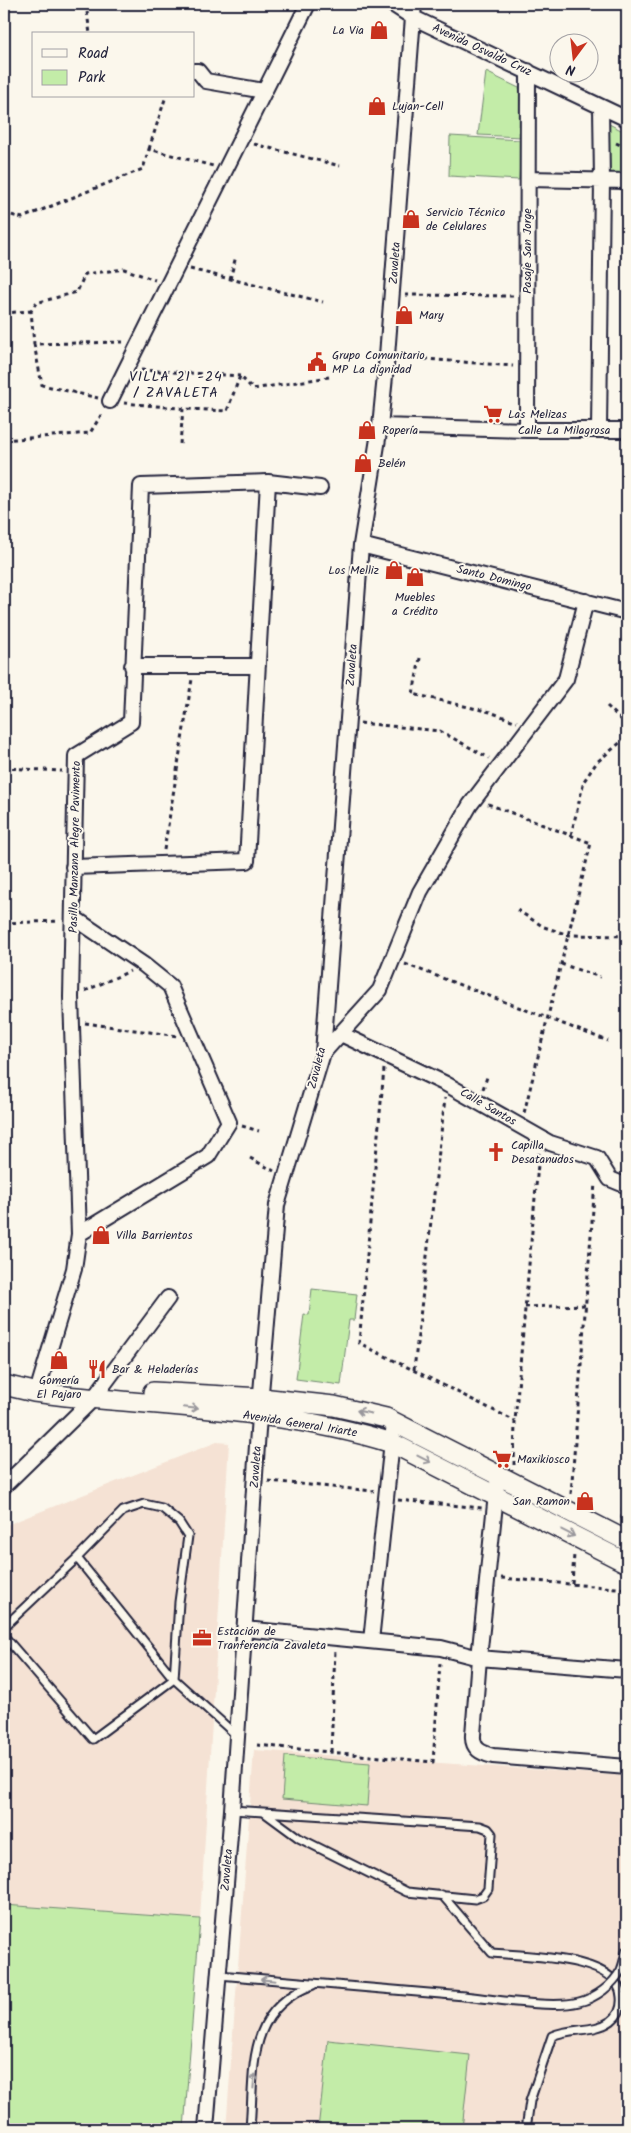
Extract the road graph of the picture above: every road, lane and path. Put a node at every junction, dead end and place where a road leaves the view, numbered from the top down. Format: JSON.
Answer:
{"nodes":[{"id":1,"x":86,"y":4,"type":"edge"},
{"id":2,"x":308,"y":4,"type":"edge"},
{"id":3,"x":392,"y":4,"type":"edge"},
{"id":4,"x":413,"y":10,"type":"edge"},
{"id":5,"x":90,"y":32,"type":"edge"},
{"id":6,"x":528,"y":71,"type":"junction"},
{"id":7,"x":195,"y":72,"type":"edge"},
{"id":8,"x":264,"y":91,"type":"junction"},
{"id":9,"x":165,"y":98,"type":"edge"},
{"id":10,"x":601,"y":107,"type":"junction"},
{"id":11,"x":627,"y":119,"type":"edge"},
{"id":12,"x":239,"y":140,"type":"junction"},
{"id":13,"x":149,"y":149,"type":"junction"},
{"id":14,"x":340,"y":166,"type":"dead end"},
{"id":15,"x":226,"y":169,"type":"junction"},
{"id":16,"x":528,"y":179,"type":"junction"},
{"id":17,"x":602,"y":180,"type":"junction"},
{"id":18,"x":627,"y":181,"type":"edge"},
{"id":19,"x":4,"y":213,"type":"edge"},
{"id":20,"x":236,"y":256,"type":"dead end"},
{"id":21,"x":177,"y":266,"type":"junction"},
{"id":22,"x":230,"y":278,"type":"junction"},
{"id":23,"x":168,"y":284,"type":"junction"},
{"id":24,"x":392,"y":295,"type":"junction"},
{"id":25,"x":527,"y":296,"type":"junction"},
{"id":26,"x":323,"y":302,"type":"dead end"},
{"id":27,"x":31,"y":311,"type":"junction"},
{"id":28,"x":4,"y":313,"type":"edge"},
{"id":29,"x":139,"y":342,"type":"junction"},
{"id":30,"x":34,"y":344,"type":"junction"},
{"id":31,"x":387,"y":356,"type":"junction"},
{"id":32,"x":526,"y":367,"type":"junction"},
{"id":33,"x":126,"y":368,"type":"junction"},
{"id":34,"x":240,"y":376,"type":"junction"},
{"id":35,"x":329,"y":377,"type":"dead end"},
{"id":36,"x":110,"y":401,"type":"junction"},
{"id":37,"x":183,"y":409,"type":"junction"},
{"id":38,"x":380,"y":426,"type":"junction"},
{"id":39,"x":527,"y":430,"type":"junction"},
{"id":40,"x":598,"y":430,"type":"junction"},
{"id":41,"x":627,"y":430,"type":"edge"},
{"id":42,"x":4,"y":440,"type":"edge"},
{"id":43,"x":180,"y":444,"type":"dead end"},
{"id":44,"x":268,"y":482,"type":"junction"},
{"id":45,"x":320,"y":488,"type":"dead end"},
{"id":46,"x":361,"y":545,"type":"junction"},
{"id":47,"x":586,"y":601,"type":"junction"},
{"id":48,"x":627,"y":612,"type":"edge"},
{"id":49,"x":420,"y":658,"type":"dead end"},
{"id":50,"x":132,"y":666,"type":"junction"},
{"id":51,"x":194,"y":666,"type":"junction"},
{"id":52,"x":258,"y":666,"type":"junction"},
{"id":53,"x":607,"y":706,"type":"dead end"},
{"id":54,"x":347,"y":722,"type":"junction"},
{"id":55,"x":627,"y":725,"type":"edge"},
{"id":56,"x":529,"y":726,"type":"junction"},
{"id":57,"x":627,"y":737,"type":"edge"},
{"id":58,"x":501,"y":764,"type":"junction"},
{"id":59,"x":4,"y":768,"type":"edge"},
{"id":60,"x":75,"y":772,"type":"junction"},
{"id":61,"x":474,"y":799,"type":"junction"},
{"id":62,"x":571,"y":835,"type":"junction"},
{"id":63,"x":162,"y":864,"type":"junction"},
{"id":64,"x":73,"y":867,"type":"junction"},
{"id":65,"x":517,"y":910,"type":"dead end"},
{"id":66,"x":73,"y":919,"type":"junction"},
{"id":67,"x":4,"y":922,"type":"edge"},
{"id":68,"x":568,"y":935,"type":"junction"},
{"id":69,"x":627,"y":936,"type":"edge"},
{"id":70,"x":393,"y":959,"type":"junction"},
{"id":71,"x":562,"y":964,"type":"junction"},
{"id":72,"x":144,"y":965,"type":"junction"},
{"id":73,"x":600,"y":977,"type":"dead end"},
{"id":74,"x":71,"y":997,"type":"junction"},
{"id":75,"x":548,"y":1018,"type":"junction"},
{"id":76,"x":72,"y":1021,"type":"junction"},
{"id":77,"x":341,"y":1034,"type":"junction"},
{"id":78,"x":193,"y":1039,"type":"junction"},
{"id":79,"x":608,"y":1041,"type":"dead end"},
{"id":80,"x":323,"y":1053,"type":"junction"},
{"id":81,"x":385,"y":1055,"type":"junction"},
{"id":82,"x":446,"y":1084,"type":"junction"},
{"id":83,"x":520,"y":1126,"type":"junction"},
{"id":84,"x":540,"y":1137,"type":"junction"},
{"id":85,"x":250,"y":1158,"type":"dead end"},
{"id":86,"x":597,"y":1158,"type":"junction"},
{"id":87,"x":286,"y":1177,"type":"junction"},
{"id":88,"x":627,"y":1186,"type":"edge"},
{"id":89,"x":79,"y":1234,"type":"junction"},
{"id":90,"x":168,"y":1298,"type":"dead end"},
{"id":91,"x":586,"y":1305,"type":"junction"},
{"id":92,"x":525,"y":1307,"type":"junction"},
{"id":93,"x":414,"y":1370,"type":"junction"},
{"id":94,"x":4,"y":1372,"type":"edge"},
{"id":95,"x":40,"y":1382,"type":"junction"},
{"id":96,"x":4,"y":1385,"type":"edge"},
{"id":97,"x":96,"y":1394,"type":"junction"},
{"id":98,"x":260,"y":1407,"type":"junction"},
{"id":99,"x":515,"y":1421,"type":"junction"},
{"id":100,"x":394,"y":1422,"type":"junction"},
{"id":101,"x":392,"y":1443,"type":"junction"},
{"id":102,"x":627,"y":1460,"type":"edge"},
{"id":103,"x":506,"y":1479,"type":"junction"},
{"id":104,"x":255,"y":1480,"type":"junction"},
{"id":105,"x":4,"y":1486,"type":"edge"},
{"id":106,"x":387,"y":1496,"type":"junction"},
{"id":107,"x":495,"y":1503,"type":"junction"},
{"id":108,"x":570,"y":1512,"type":"junction"},
{"id":109,"x":575,"y":1536,"type":"junction"},
{"id":110,"x":624,"y":1539,"type":"edge"},
{"id":111,"x":77,"y":1558,"type":"junction"},
{"id":112,"x":627,"y":1563,"type":"edge"},
{"id":113,"x":488,"y":1577,"type":"junction"},
{"id":114,"x":572,"y":1584,"type":"junction"},
{"id":115,"x":627,"y":1590,"type":"edge"},
{"id":116,"x":4,"y":1628,"type":"edge"},
{"id":117,"x":244,"y":1630,"type":"junction"},
{"id":118,"x":4,"y":1636,"type":"edge"},
{"id":119,"x":336,"y":1638,"type":"junction"},
{"id":120,"x":372,"y":1641,"type":"junction"},
{"id":121,"x":441,"y":1648,"type":"junction"},
{"id":122,"x":479,"y":1658,"type":"junction"},
{"id":123,"x":627,"y":1670,"type":"edge"},
{"id":124,"x":174,"y":1679,"type":"junction"},
{"id":125,"x":236,"y":1735,"type":"junction"},
{"id":126,"x":257,"y":1745,"type":"dead end"},
{"id":127,"x":331,"y":1752,"type":"junction"},
{"id":128,"x":627,"y":1767,"type":"edge"},
{"id":129,"x":232,"y":1810,"type":"junction"},
{"id":130,"x":265,"y":1813,"type":"junction"},
{"id":131,"x":442,"y":1896,"type":"junction"},
{"id":132,"x":627,"y":1948,"type":"edge"},
{"id":133,"x":218,"y":1975,"type":"junction"},
{"id":134,"x":316,"y":1984,"type":"junction"},
{"id":135,"x":206,"y":2129,"type":"edge"},
{"id":136,"x":250,"y":2129,"type":"edge"},
{"id":137,"x":526,"y":2129,"type":"edge"}],
"edges":[{"from":1,"to":5,"type":"path"},
{"from":2,"to":8,"type":"street"},
{"from":3,"to":4,"type":"street","name":"Avenida Osvaldo Cruz"},
{"from":4,"to":6,"type":"street","name":"Avenida Osvaldo Cruz"},
{"from":4,"to":24,"type":"street","name":"Zavaleta"},
{"from":6,"to":10,"type":"street","name":"Avenida Osvaldo Cruz"},
{"from":6,"to":16,"type":"street","name":"Pasaje San Jorge"},
{"from":7,"to":8,"type":"street"},
{"from":8,"to":12,"type":"street"},
{"from":9,"to":13,"type":"path"},
{"from":10,"to":11,"type":"street","name":"Avenida Osvaldo Cruz"},
{"from":10,"to":17,"type":"street"},
{"from":12,"to":14,"type":"path"},
{"from":12,"to":15,"type":"street"},
{"from":13,"to":15,"type":"path"},
{"from":13,"to":19,"type":"path"},
{"from":15,"to":21,"type":"street"},
{"from":16,"to":17,"type":"street"},
{"from":16,"to":25,"type":"street","name":"Pasaje San Jorge"},
{"from":17,"to":18,"type":"street"},
{"from":17,"to":40,"type":"street"},
{"from":20,"to":22,"type":"path"},
{"from":21,"to":22,"type":"path"},
{"from":21,"to":23,"type":"street"},
{"from":22,"to":26,"type":"path"},
{"from":23,"to":27,"type":"path"},
{"from":23,"to":29,"type":"street"},
{"from":24,"to":25,"type":"path"},
{"from":24,"to":31,"type":"street","name":"Zavaleta"},
{"from":25,"to":32,"type":"street","name":"Pasaje San Jorge"},
{"from":27,"to":28,"type":"path"},
{"from":27,"to":30,"type":"path"},
{"from":29,"to":30,"type":"path"},
{"from":29,"to":33,"type":"street"},
{"from":30,"to":36,"type":"path"},
{"from":31,"to":32,"type":"path"},
{"from":31,"to":38,"type":"street","name":"Zavaleta"},
{"from":32,"to":39,"type":"street","name":"Pasaje San Jorge"},
{"from":33,"to":34,"type":"path"},
{"from":33,"to":36,"type":"street"},
{"from":34,"to":35,"type":"path"},
{"from":34,"to":37,"type":"path"},
{"from":36,"to":37,"type":"path"},
{"from":36,"to":42,"type":"path"},
{"from":37,"to":43,"type":"path"},
{"from":38,"to":39,"type":"street","name":"Calle La Milagrosa"},
{"from":38,"to":46,"type":"street","name":"Zavaleta"},
{"from":39,"to":40,"type":"street","name":"Calle La Milagrosa"},
{"from":40,"to":41,"type":"street","name":"Calle La Milagrosa"},
{"from":44,"to":45,"type":"street","name":"Pasillo Manzana Alegre Pavimento"},
{"from":44,"to":50,"type":"street","name":"Pasillo Manzana Alegre Pavimento"},
{"from":44,"to":52,"type":"street"},
{"from":46,"to":47,"type":"street","name":"Santo Domingo"},
{"from":46,"to":54,"type":"street","name":"Zavaleta"},
{"from":47,"to":48,"type":"street","name":"Santo Domingo"},
{"from":47,"to":56,"type":"street"},
{"from":49,"to":56,"type":"path"},
{"from":50,"to":51,"type":"street"},
{"from":50,"to":60,"type":"street","name":"Pasillo Manzana Alegre Pavimento"},
{"from":51,"to":52,"type":"street"},
{"from":51,"to":63,"type":"path"},
{"from":52,"to":63,"type":"street"},
{"from":53,"to":55,"type":"path"},
{"from":54,"to":58,"type":"path"},
{"from":54,"to":80,"type":"street","name":"Zavaleta"},
{"from":56,"to":58,"type":"street"},
{"from":57,"to":62,"type":"path"},
{"from":58,"to":61,"type":"street"},
{"from":59,"to":60,"type":"path"},
{"from":60,"to":64,"type":"street","name":"Pasillo Manzana Alegre Pavimento"},
{"from":61,"to":62,"type":"path"},
{"from":61,"to":70,"type":"street"},
{"from":62,"to":68,"type":"path"},
{"from":63,"to":64,"type":"street"},
{"from":64,"to":66,"type":"street","name":"Pasillo Manzana Alegre Pavimento"},
{"from":65,"to":68,"type":"path"},
{"from":66,"to":67,"type":"path"},
{"from":66,"to":72,"type":"street"},
{"from":66,"to":74,"type":"street","name":"Pasillo Manzana Alegre Pavimento"},
{"from":68,"to":69,"type":"path"},
{"from":68,"to":71,"type":"path"},
{"from":70,"to":75,"type":"path"},
{"from":70,"to":77,"type":"street"},
{"from":71,"to":73,"type":"path"},
{"from":71,"to":75,"type":"path"},
{"from":72,"to":74,"type":"path"},
{"from":72,"to":78,"type":"street"},
{"from":74,"to":76,"type":"street","name":"Pasillo Manzana Alegre Pavimento"},
{"from":75,"to":79,"type":"path"},
{"from":75,"to":83,"type":"path"},
{"from":76,"to":78,"type":"path"},
{"from":76,"to":89,"type":"street","name":"Pasillo Manzana Alegre Pavimento"},
{"from":77,"to":80,"type":"street"},
{"from":77,"to":81,"type":"street","name":"Calle Santos"},
{"from":78,"to":89,"type":"street"},
{"from":80,"to":87,"type":"street","name":"Zavaleta"},
{"from":81,"to":82,"type":"street","name":"Calle Santos"},
{"from":81,"to":93,"type":"path"},
{"from":82,"to":83,"type":"street","name":"Calle Santos"},
{"from":82,"to":93,"type":"path"},
{"from":83,"to":84,"type":"street","name":"Calle Santos"},
{"from":84,"to":86,"type":"street","name":"Calle Santos"},
{"from":84,"to":92,"type":"path"},
{"from":85,"to":87,"type":"path"},
{"from":86,"to":88,"type":"street"},
{"from":86,"to":91,"type":"path"},
{"from":87,"to":98,"type":"street","name":"Zavaleta"},
{"from":89,"to":95,"type":"street","name":"Pasillo Manzana Alegre Pavimento"},
{"from":90,"to":97,"type":"street"},
{"from":91,"to":92,"type":"path"},
{"from":91,"to":108,"type":"path"},
{"from":92,"to":99,"type":"path"},
{"from":93,"to":99,"type":"path"},
{"from":94,"to":95,"type":"main road","name":"Avenida General Iriarte"},
{"from":95,"to":97,"type":"main road","name":"Avenida General Iriarte"},
{"from":96,"to":97,"type":"main road","name":"Avenida General Iriarte"},
{"from":97,"to":98,"type":"main road","name":"Avenida General Iriarte"},
{"from":97,"to":105,"type":"street"},
{"from":100,"to":98,"type":"main road","name":"Avenida General Iriarte","one_way":true},
{"from":98,"to":101,"type":"main road","name":"Avenida General Iriarte"},
{"from":98,"to":104,"type":"street","name":"Zavaleta"},
{"from":99,"to":103,"type":"path"},
{"from":100,"to":101,"type":"street"},
{"from":100,"to":103,"type":"main road","name":"Avenida General Iriarte"},
{"from":101,"to":106,"type":"street"},
{"from":101,"to":107,"type":"main road","name":"Avenida General Iriarte","one_way":true},
{"from":102,"to":110,"type":"path"},
{"from":103,"to":107,"type":"street"},
{"from":103,"to":108,"type":"main road","name":"Avenida General Iriarte"},
{"from":104,"to":106,"type":"path"},
{"from":104,"to":117,"type":"street","name":"Zavaleta"},
{"from":106,"to":107,"type":"path"},
{"from":106,"to":120,"type":"street"},
{"from":107,"to":109,"type":"main road","name":"Avenida General Iriarte","one_way":true},
{"from":107,"to":113,"type":"street"},
{"from":108,"to":110,"type":"main road","name":"Avenida General Iriarte"},
{"from":109,"to":112,"type":"main road","name":"Avenida General Iriarte"},
{"from":109,"to":114,"type":"path"},
{"from":111,"to":116,"type":"lane"},
{"from":111,"to":124,"type":"lane"},
{"from":111,"to":124,"type":"lane"},
{"from":113,"to":114,"type":"path"},
{"from":113,"to":122,"type":"street"},
{"from":114,"to":115,"type":"path"},
{"from":117,"to":119,"type":"street"},
{"from":117,"to":125,"type":"street","name":"Zavaleta"},
{"from":118,"to":124,"type":"lane"},
{"from":119,"to":120,"type":"street"},
{"from":119,"to":127,"type":"path"},
{"from":120,"to":121,"type":"street"},
{"from":121,"to":122,"type":"street"},
{"from":121,"to":127,"type":"path"},
{"from":122,"to":123,"type":"street"},
{"from":122,"to":128,"type":"street"},
{"from":124,"to":125,"type":"lane"},
{"from":125,"to":129,"type":"street","name":"Zavaleta"},
{"from":126,"to":127,"type":"path"},
{"from":129,"to":130,"type":"lane"},
{"from":129,"to":133,"type":"street","name":"Zavaleta"},
{"from":130,"to":131,"type":"lane"},
{"from":130,"to":131,"type":"lane"},
{"from":131,"to":137,"type":"lane"},
{"from":132,"to":134,"type":"lane","bridge":true},
{"from":134,"to":133,"type":"lane","one_way":true},
{"from":133,"to":135,"type":"street","name":"Zavaleta"},
{"from":136,"to":134,"type":"lane","one_way":true}]}
